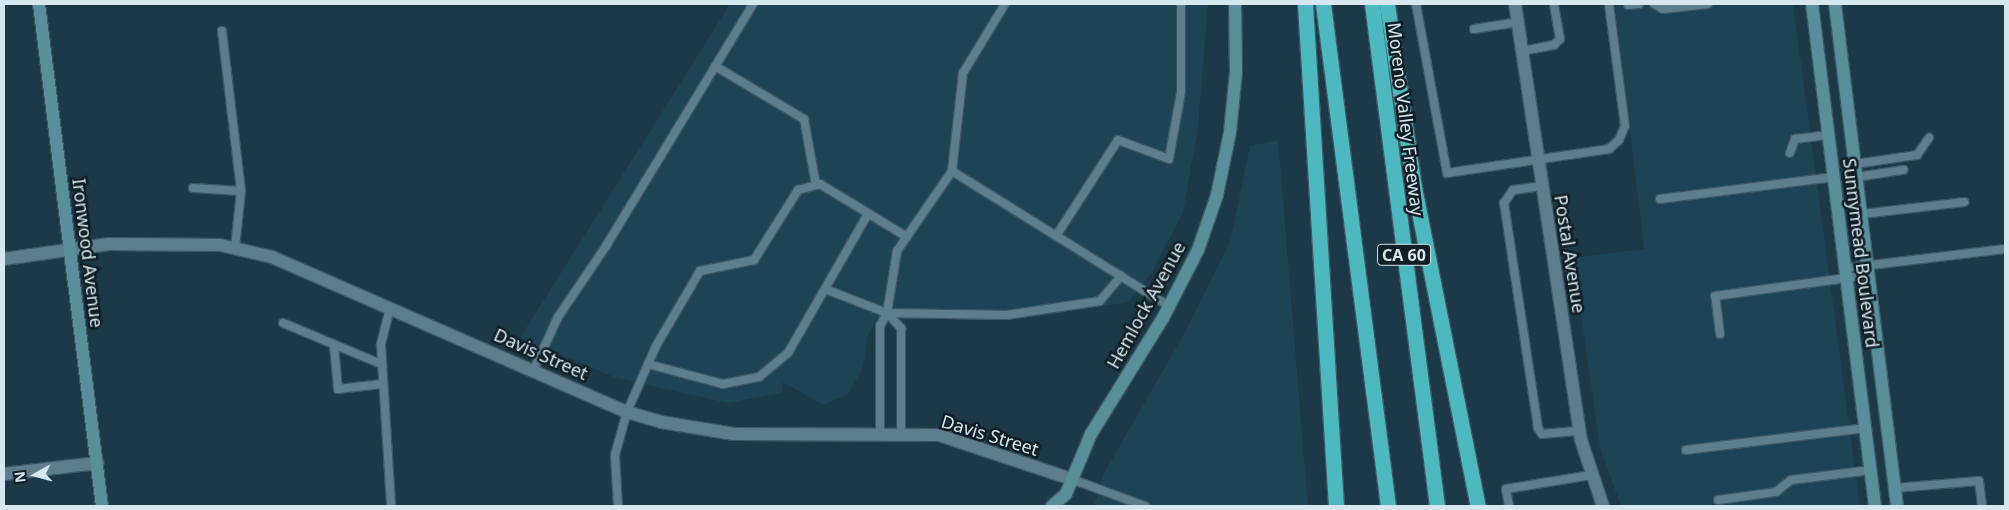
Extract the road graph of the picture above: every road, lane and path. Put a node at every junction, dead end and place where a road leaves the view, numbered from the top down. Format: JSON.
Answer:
{"nodes":[{"id":1,"x":38,"y":4,"type":"edge"},
{"id":2,"x":753,"y":4,"type":"edge"},
{"id":3,"x":1005,"y":4,"type":"edge"},
{"id":4,"x":1181,"y":4,"type":"edge"},
{"id":5,"x":1235,"y":4,"type":"edge"},
{"id":6,"x":1305,"y":4,"type":"edge"},
{"id":7,"x":1323,"y":4,"type":"edge"},
{"id":8,"x":1372,"y":4,"type":"edge"},
{"id":9,"x":1386,"y":4,"type":"edge"},
{"id":10,"x":1416,"y":4,"type":"edge"},
{"id":11,"x":1515,"y":4,"type":"edge"},
{"id":12,"x":1554,"y":4,"type":"edge"},
{"id":13,"x":1609,"y":4,"type":"edge"},
{"id":14,"x":1638,"y":4,"type":"edge"},
{"id":15,"x":1654,"y":4,"type":"edge"},
{"id":16,"x":1708,"y":4,"type":"edge"},
{"id":17,"x":1812,"y":4,"type":"edge"},
{"id":18,"x":1835,"y":4,"type":"edge"},
{"id":19,"x":1628,"y":5,"type":"edge"},
{"id":20,"x":1518,"y":22,"type":"junction"},
{"id":21,"x":1474,"y":29,"type":"dead end"},
{"id":22,"x":222,"y":31,"type":"dead end"},
{"id":23,"x":1522,"y":51,"type":"junction"},
{"id":24,"x":715,"y":66,"type":"junction"},
{"id":25,"x":1829,"y":135,"type":"junction"},
{"id":26,"x":1930,"y":138,"type":"dead end"},
{"id":27,"x":1790,"y":153,"type":"dead end"},
{"id":28,"x":1538,"y":158,"type":"junction"},
{"id":29,"x":1903,"y":170,"type":"dead end"},
{"id":30,"x":952,"y":171,"type":"junction"},
{"id":31,"x":1856,"y":171,"type":"junction"},
{"id":32,"x":1834,"y":177,"type":"junction"},
{"id":33,"x":816,"y":185,"type":"junction"},
{"id":34,"x":1542,"y":186,"type":"junction"},
{"id":35,"x":193,"y":188,"type":"dead end"},
{"id":36,"x":241,"y":191,"type":"junction"},
{"id":37,"x":1660,"y":199,"type":"dead end"},
{"id":38,"x":1964,"y":202,"type":"dead end"},
{"id":39,"x":868,"y":214,"type":"junction"},
{"id":40,"x":1862,"y":214,"type":"junction"},
{"id":41,"x":1056,"y":236,"type":"junction"},
{"id":42,"x":906,"y":238,"type":"junction"},
{"id":43,"x":235,"y":248,"type":"junction"},
{"id":44,"x":2005,"y":249,"type":"edge"},
{"id":45,"x":71,"y":251,"type":"junction"},
{"id":46,"x":4,"y":258,"type":"edge"},
{"id":47,"x":1869,"y":270,"type":"junction"},
{"id":48,"x":1846,"y":273,"type":"junction"},
{"id":49,"x":1121,"y":276,"type":"junction"},
{"id":50,"x":824,"y":289,"type":"junction"},
{"id":51,"x":1169,"y":306,"type":"junction"},
{"id":52,"x":390,"y":308,"type":"junction"},
{"id":53,"x":887,"y":312,"type":"junction"},
{"id":54,"x":283,"y":323,"type":"dead end"},
{"id":55,"x":1720,"y":334,"type":"dead end"},
{"id":56,"x":334,"y":344,"type":"junction"},
{"id":57,"x":381,"y":364,"type":"junction"},
{"id":58,"x":648,"y":364,"type":"junction"},
{"id":59,"x":534,"y":369,"type":"junction"},
{"id":60,"x":382,"y":384,"type":"junction"},
{"id":61,"x":627,"y":412,"type":"junction"},
{"id":62,"x":1866,"y":428,"type":"junction"},
{"id":63,"x":880,"y":431,"type":"junction"},
{"id":64,"x":901,"y":432,"type":"junction"},
{"id":65,"x":1579,"y":432,"type":"junction"},
{"id":66,"x":1686,"y":450,"type":"dead end"},
{"id":67,"x":97,"y":463,"type":"junction"},
{"id":68,"x":1871,"y":470,"type":"junction"},
{"id":69,"x":4,"y":474,"type":"edge"},
{"id":70,"x":1591,"y":475,"type":"junction"},
{"id":71,"x":1071,"y":479,"type":"junction"},
{"id":72,"x":1895,"y":488,"type":"junction"},
{"id":73,"x":1066,"y":494,"type":"junction"},
{"id":74,"x":1718,"y":500,"type":"dead end"},
{"id":75,"x":102,"y":506,"type":"edge"},
{"id":76,"x":390,"y":506,"type":"edge"},
{"id":77,"x":618,"y":506,"type":"edge"},
{"id":78,"x":1052,"y":506,"type":"edge"},
{"id":79,"x":1071,"y":506,"type":"edge"},
{"id":80,"x":1145,"y":506,"type":"edge"},
{"id":81,"x":1336,"y":506,"type":"edge"},
{"id":82,"x":1388,"y":506,"type":"edge"},
{"id":83,"x":1437,"y":506,"type":"edge"},
{"id":84,"x":1478,"y":506,"type":"edge"},
{"id":85,"x":1510,"y":506,"type":"edge"},
{"id":86,"x":1603,"y":506,"type":"edge"},
{"id":87,"x":1875,"y":506,"type":"edge"},
{"id":88,"x":1897,"y":506,"type":"edge"},
{"id":89,"x":1982,"y":506,"type":"edge"}],
"edges":[{"from":1,"to":45,"type":"main road","name":"Ironwood Avenue"},
{"from":2,"to":24,"type":"lane"},
{"from":3,"to":30,"type":"lane"},
{"from":4,"to":41,"type":"lane"},
{"from":5,"to":51,"type":"main road","name":"Hemlock Avenue"},
{"from":6,"to":81,"type":"highway"},
{"from":7,"to":82,"type":"highway","number":"CA 60"},
{"from":8,"to":83,"type":"highway","name":"Moreno Valley Freeway","number":"CA 60"},
{"from":9,"to":84,"type":"highway"},
{"from":10,"to":28,"type":"lane"},
{"from":11,"to":20,"type":"street","name":"Postal Avenue"},
{"from":12,"to":23,"type":"lane"},
{"from":13,"to":28,"type":"lane"},
{"from":14,"to":19,"type":"lane"},
{"from":15,"to":16,"type":"lane"},
{"from":17,"to":25,"type":"main road","name":"Sunnymead Boulevard"},
{"from":18,"to":31,"type":"main road","name":"Sunnymead Boulevard"},
{"from":20,"to":21,"type":"lane"},
{"from":20,"to":23,"type":"street","name":"Postal Avenue"},
{"from":22,"to":36,"type":"lane"},
{"from":23,"to":28,"type":"street","name":"Postal Avenue"},
{"from":24,"to":33,"type":"lane"},
{"from":24,"to":59,"type":"lane"},
{"from":25,"to":27,"type":"lane"},
{"from":25,"to":32,"type":"main road","name":"Sunnymead Boulevard"},
{"from":26,"to":31,"type":"lane"},
{"from":28,"to":34,"type":"street","name":"Postal Avenue"},
{"from":29,"to":31,"type":"lane"},
{"from":30,"to":41,"type":"lane"},
{"from":30,"to":42,"type":"lane"},
{"from":31,"to":40,"type":"main road","name":"Sunnymead Boulevard"},
{"from":32,"to":37,"type":"lane"},
{"from":32,"to":48,"type":"main road","name":"Sunnymead Boulevard"},
{"from":33,"to":39,"type":"lane"},
{"from":33,"to":58,"type":"lane"},
{"from":34,"to":65,"type":"street","name":"Postal Avenue"},
{"from":34,"to":65,"type":"lane"},
{"from":35,"to":36,"type":"lane"},
{"from":36,"to":43,"type":"lane"},
{"from":38,"to":40,"type":"lane"},
{"from":39,"to":42,"type":"lane"},
{"from":39,"to":50,"type":"lane"},
{"from":40,"to":47,"type":"main road","name":"Sunnymead Boulevard"},
{"from":41,"to":49,"type":"lane"},
{"from":42,"to":53,"type":"lane"},
{"from":43,"to":45,"type":"street","name":"Davis Street"},
{"from":43,"to":52,"type":"street","name":"Davis Street"},
{"from":44,"to":47,"type":"lane"},
{"from":45,"to":46,"type":"street","name":"Davis Street"},
{"from":45,"to":67,"type":"main road","name":"Ironwood Avenue"},
{"from":47,"to":48,"type":"lane"},
{"from":47,"to":72,"type":"main road","name":"Sunnymead Boulevard"},
{"from":48,"to":55,"type":"lane"},
{"from":48,"to":62,"type":"main road","name":"Sunnymead Boulevard"},
{"from":49,"to":51,"type":"lane"},
{"from":49,"to":53,"type":"lane"},
{"from":50,"to":53,"type":"lane"},
{"from":50,"to":58,"type":"lane"},
{"from":51,"to":71,"type":"main road","name":"Hemlock Avenue"},
{"from":52,"to":57,"type":"lane"},
{"from":52,"to":59,"type":"street","name":"Davis Street"},
{"from":53,"to":63,"type":"lane"},
{"from":53,"to":64,"type":"lane"},
{"from":54,"to":56,"type":"lane"},
{"from":56,"to":57,"type":"lane"},
{"from":56,"to":60,"type":"lane"},
{"from":57,"to":60,"type":"lane"},
{"from":58,"to":61,"type":"lane"},
{"from":59,"to":61,"type":"street","name":"Davis Street"},
{"from":60,"to":76,"type":"lane"},
{"from":61,"to":63,"type":"street","name":"Davis Street"},
{"from":61,"to":77,"type":"lane"},
{"from":62,"to":66,"type":"lane"},
{"from":62,"to":68,"type":"main road","name":"Sunnymead Boulevard"},
{"from":63,"to":64,"type":"street","name":"Davis Street"},
{"from":64,"to":71,"type":"street","name":"Davis Street"},
{"from":65,"to":70,"type":"street","name":"Postal Avenue"},
{"from":67,"to":69,"type":"street"},
{"from":67,"to":75,"type":"main road","name":"Ironwood Avenue"},
{"from":68,"to":74,"type":"lane"},
{"from":68,"to":87,"type":"main road","name":"Sunnymead Boulevard"},
{"from":70,"to":85,"type":"lane"},
{"from":70,"to":86,"type":"street","name":"Postal Avenue"},
{"from":71,"to":73,"type":"main road","name":"Hemlock Avenue"},
{"from":71,"to":80,"type":"lane"},
{"from":72,"to":88,"type":"main road","name":"Sunnymead Boulevard"},
{"from":72,"to":89,"type":"lane"},
{"from":73,"to":78,"type":"main road"},
{"from":73,"to":79,"type":"main road"}]}
